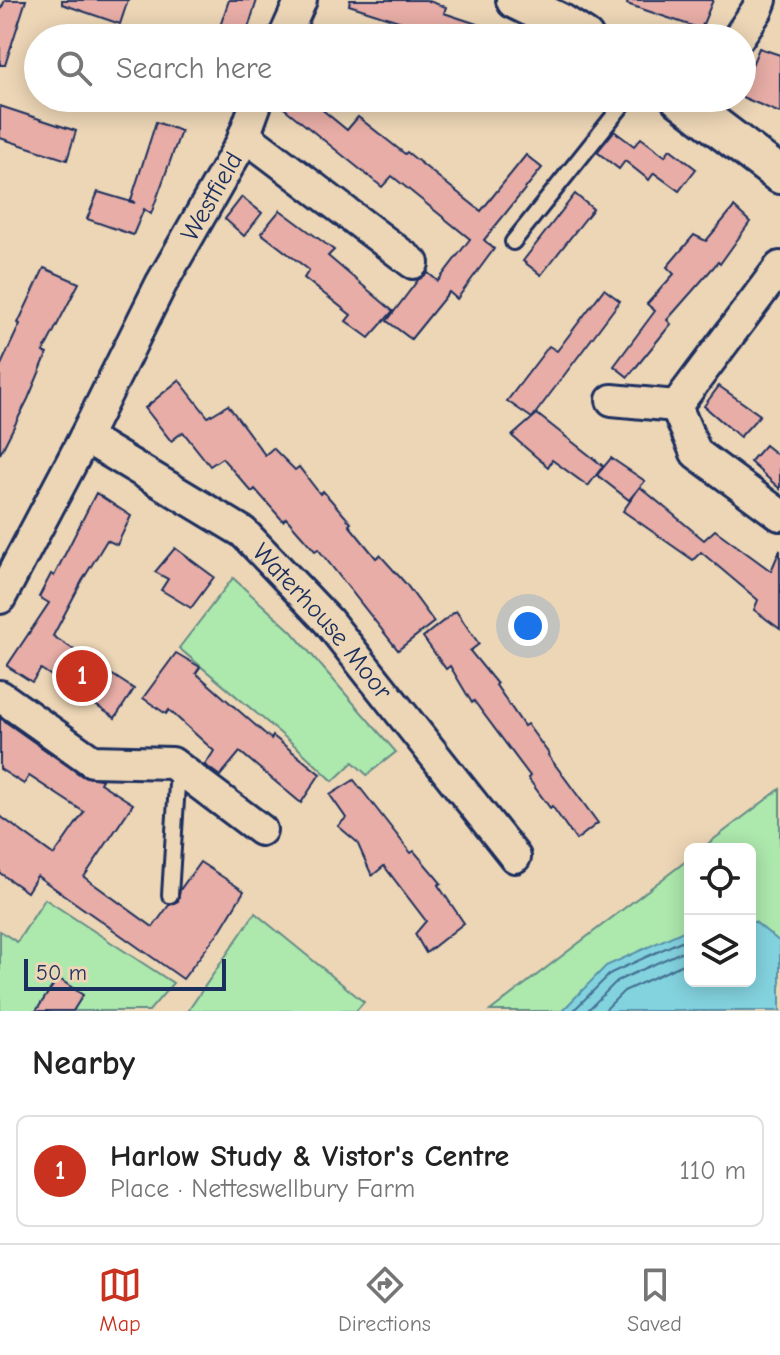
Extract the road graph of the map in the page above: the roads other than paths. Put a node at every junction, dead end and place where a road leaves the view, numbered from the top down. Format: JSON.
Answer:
{"nodes":[{"id":1,"x":301,"y":0,"type":"edge"},
{"id":2,"x":515,"y":0,"type":"edge"},
{"id":3,"x":761,"y":0,"type":"edge"},
{"id":4,"x":290,"y":24,"type":"edge"},
{"id":5,"x":563,"y":24,"type":"edge"},
{"id":6,"x":748,"y":24,"type":"edge"},
{"id":7,"x":248,"y":112,"type":"edge"},
{"id":8,"x":617,"y":112,"type":"edge"},
{"id":9,"x":703,"y":112,"type":"edge"},
{"id":10,"x":244,"y":135,"type":"junction"},
{"id":11,"x":780,"y":175,"type":"edge"},
{"id":12,"x":513,"y":242,"type":"dead end"},
{"id":13,"x":413,"y":263,"type":"dead end"},
{"id":14,"x":780,"y":267,"type":"edge"},
{"id":15,"x":612,"y":400,"type":"dead end"},
{"id":16,"x":676,"y":406,"type":"junction"},
{"id":17,"x":85,"y":437,"type":"junction"},
{"id":18,"x":780,"y":515,"type":"edge"},
{"id":19,"x":0,"y":598,"type":"edge"},
{"id":20,"x":0,"y":696,"type":"edge"},
{"id":21,"x":178,"y":767,"type":"junction"},
{"id":22,"x":261,"y":830,"type":"dead end"},
{"id":23,"x":515,"y":857,"type":"dead end"},
{"id":24,"x":170,"y":895,"type":"dead end"}],
"edges":[{"from":1,"to":4,"type":"street"},
{"from":2,"to":5,"type":"street"},
{"from":3,"to":6,"type":"street"},
{"from":7,"to":10,"type":"street","name":"Westfield"},
{"from":8,"to":12,"type":"lane"},
{"from":9,"to":11,"type":"street"},
{"from":10,"to":13,"type":"street"},
{"from":10,"to":17,"type":"street","name":"Westfield"},
{"from":14,"to":16,"type":"street"},
{"from":15,"to":16,"type":"street"},
{"from":16,"to":18,"type":"street"},
{"from":17,"to":19,"type":"street"},
{"from":17,"to":23,"type":"street","name":"Waterhouse Moor"},
{"from":20,"to":21,"type":"street"},
{"from":21,"to":22,"type":"street"},
{"from":21,"to":24,"type":"lane"}]}
